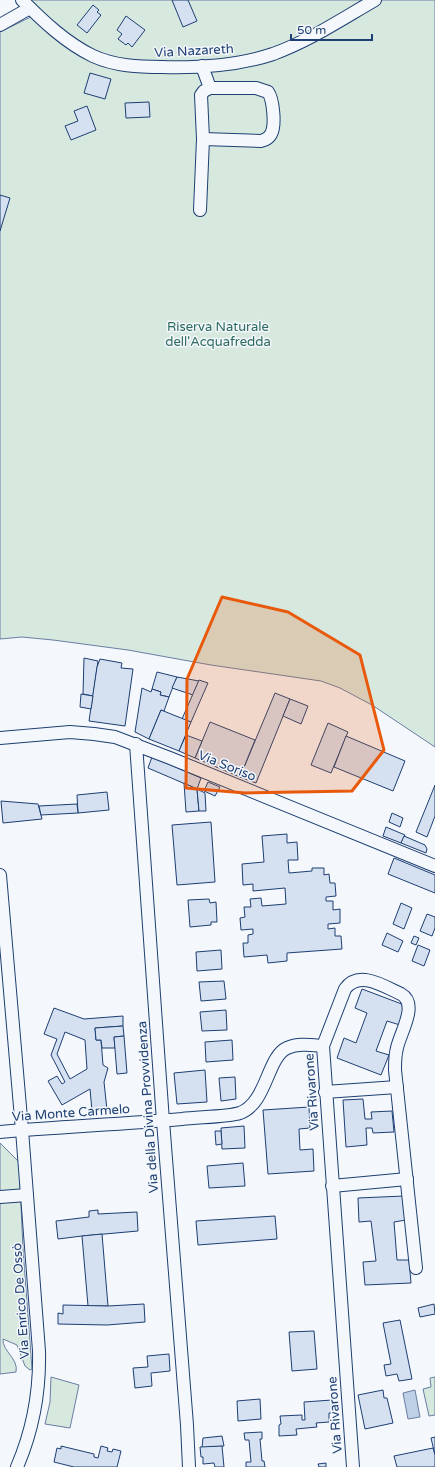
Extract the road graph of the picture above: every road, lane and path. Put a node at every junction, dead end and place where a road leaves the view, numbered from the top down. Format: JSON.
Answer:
{"nodes":[{"id":1,"x":375,"y":0,"type":"edge"},
{"id":2,"x":26,"y":4,"type":"edge"},
{"id":3,"x":0,"y":25,"type":"edge"},
{"id":4,"x":202,"y":66,"type":"junction"},
{"id":5,"x":210,"y":88,"type":"junction"},
{"id":6,"x":203,"y":139,"type":"junction"},
{"id":7,"x":200,"y":210,"type":"dead end"},
{"id":8,"x":0,"y":738,"type":"edge"},
{"id":9,"x":136,"y":744,"type":"junction"},
{"id":10,"x":435,"y":866,"type":"edge"},
{"id":11,"x":0,"y":875,"type":"edge"},
{"id":12,"x":4,"y":970,"type":"edge"},
{"id":13,"x":323,"y":1046,"type":"junction"},
{"id":14,"x":397,"y":1087,"type":"junction"},
{"id":15,"x":325,"y":1092,"type":"junction"},
{"id":16,"x":163,"y":1121,"type":"junction"},
{"id":17,"x":22,"y":1130,"type":"junction"},
{"id":18,"x":0,"y":1132,"type":"edge"},
{"id":19,"x":407,"y":1179,"type":"junction"},
{"id":20,"x":332,"y":1186,"type":"junction"},
{"id":21,"x":27,"y":1195,"type":"junction"},
{"id":22,"x":2,"y":1200,"type":"edge"},
{"id":23,"x":416,"y":1268,"type":"dead end"},
{"id":24,"x":17,"y":1467,"type":"edge"},
{"id":25,"x":188,"y":1467,"type":"edge"},
{"id":26,"x":353,"y":1467,"type":"edge"}],
"edges":[{"from":1,"to":4,"type":"street","name":"Via Nazareth"},
{"from":2,"to":3,"type":"street"},
{"from":2,"to":4,"type":"street","name":"Via Nazareth"},
{"from":4,"to":5,"type":"street"},
{"from":5,"to":6,"type":"street"},
{"from":5,"to":6,"type":"street"},
{"from":6,"to":7,"type":"street"},
{"from":8,"to":9,"type":"street","name":"Via Soriso"},
{"from":9,"to":10,"type":"street","name":"Via Soriso"},
{"from":9,"to":16,"type":"street","name":"Via della Divina Provvidenza"},
{"from":11,"to":12,"type":"street","name":"Via Enrico De Ossò"},
{"from":12,"to":17,"type":"street","name":"Via Enrico De Ossò"},
{"from":13,"to":14,"type":"street","name":"Via Rivarone"},
{"from":13,"to":15,"type":"street","name":"Via Rivarone"},
{"from":13,"to":16,"type":"street","name":"Via Monte Carmelo"},
{"from":14,"to":15,"type":"street"},
{"from":14,"to":19,"type":"street","name":"Via Rivarone"},
{"from":15,"to":20,"type":"street","name":"Via Rivarone"},
{"from":16,"to":17,"type":"street","name":"Via Monte Carmelo"},
{"from":16,"to":25,"type":"street","name":"Via della Divina Provvidenza"},
{"from":17,"to":18,"type":"street","name":"Via Monte Carmelo"},
{"from":17,"to":21,"type":"street","name":"Via Enrico De Ossò"},
{"from":19,"to":20,"type":"street"},
{"from":19,"to":23,"type":"street","name":"Via Rivarone"},
{"from":20,"to":26,"type":"street","name":"Via Rivarone"},
{"from":21,"to":22,"type":"street"},
{"from":21,"to":24,"type":"street","name":"Via Enrico De Ossò"}]}
